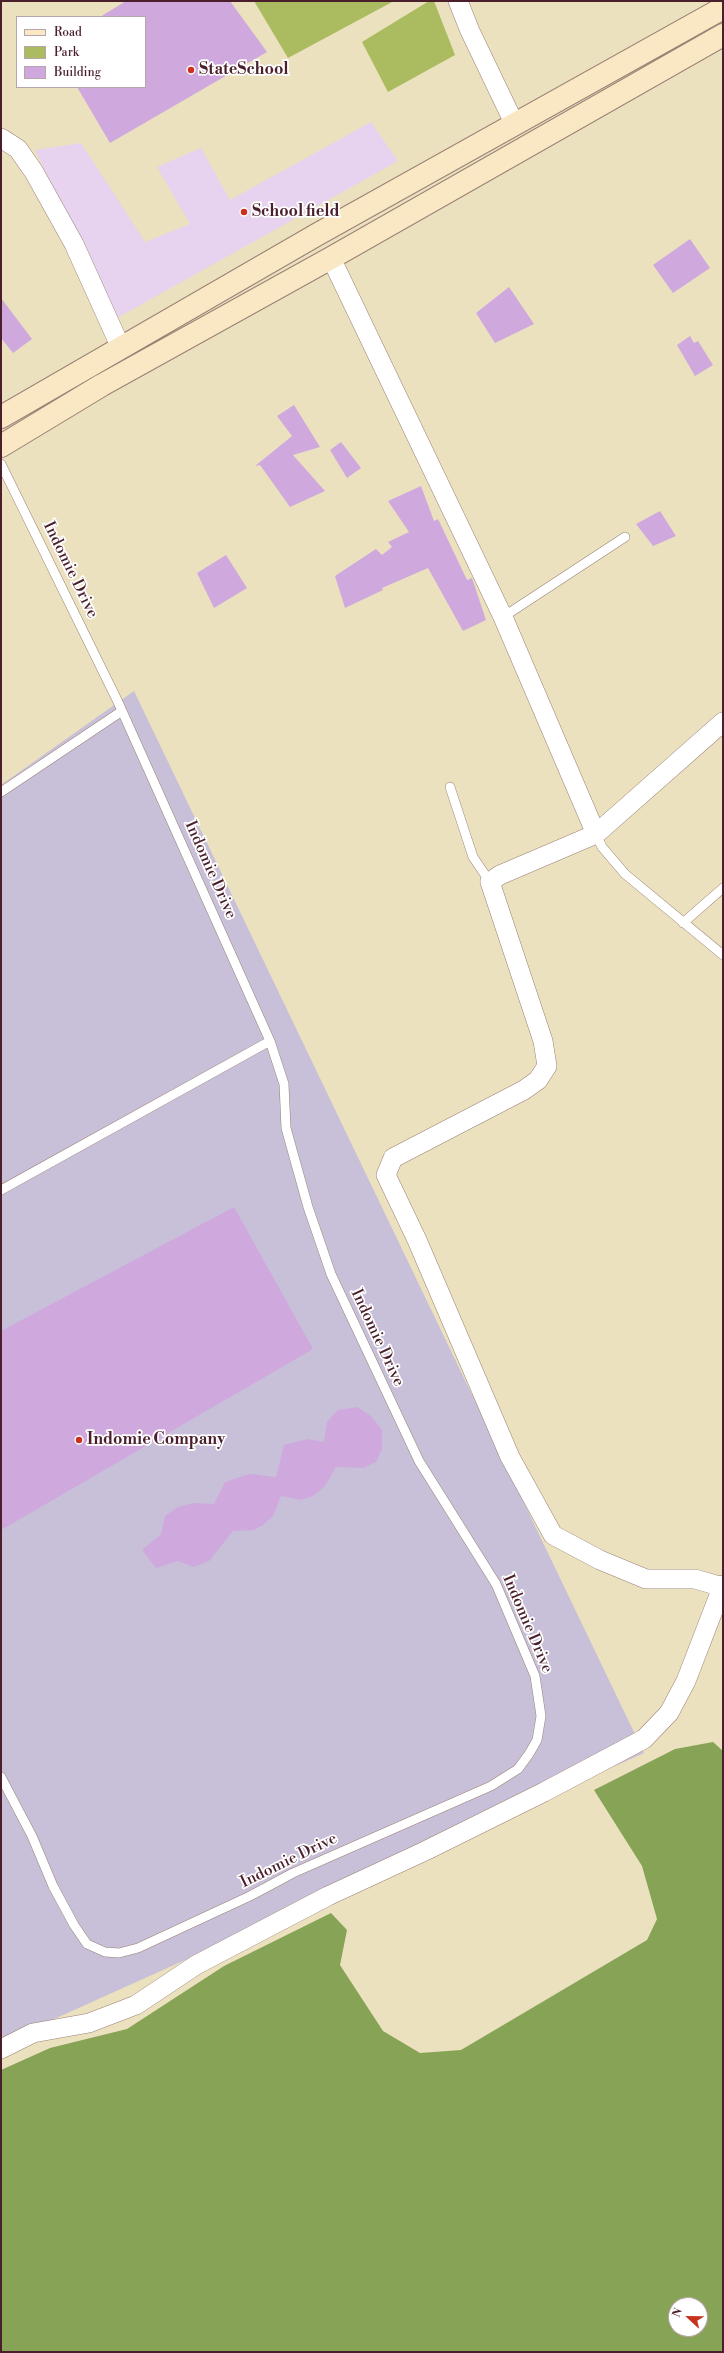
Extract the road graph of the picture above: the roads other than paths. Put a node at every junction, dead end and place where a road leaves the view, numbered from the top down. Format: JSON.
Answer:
{"nodes":[{"id":1,"x":458,"y":1,"type":"edge"},
{"id":2,"x":723,"y":8,"type":"edge"},
{"id":3,"x":723,"y":35,"type":"edge"},
{"id":4,"x":515,"y":125,"type":"junction"},
{"id":5,"x":1,"y":138,"type":"edge"},
{"id":6,"x":331,"y":258,"type":"junction"},
{"id":7,"x":121,"y":348,"type":"junction"},
{"id":8,"x":1,"y":417,"type":"edge"},
{"id":9,"x":1,"y":446,"type":"edge"},
{"id":10,"x":1,"y":464,"type":"edge"},
{"id":11,"x":625,"y":537,"type":"dead end"},
{"id":12,"x":503,"y":617,"type":"junction"},
{"id":13,"x":122,"y":711,"type":"junction"},
{"id":14,"x":723,"y":722,"type":"edge"},
{"id":15,"x":450,"y":787,"type":"dead end"},
{"id":16,"x":1,"y":792,"type":"edge"},
{"id":17,"x":596,"y":834,"type":"junction"},
{"id":18,"x":490,"y":882,"type":"junction"},
{"id":19,"x":723,"y":888,"type":"edge"},
{"id":20,"x":683,"y":923,"type":"junction"},
{"id":21,"x":723,"y":955,"type":"edge"},
{"id":22,"x":270,"y":1041,"type":"junction"},
{"id":23,"x":1,"y":1190,"type":"edge"},
{"id":24,"x":723,"y":1586,"type":"edge"},
{"id":25,"x":1,"y":1777,"type":"edge"},
{"id":26,"x":1,"y":2049,"type":"edge"}],
"edges":[{"from":1,"to":4,"type":"street"},
{"from":2,"to":4,"type":"main road"},
{"from":3,"to":6,"type":"main road"},
{"from":4,"to":7,"type":"main road"},
{"from":5,"to":7,"type":"street"},
{"from":6,"to":9,"type":"main road"},
{"from":6,"to":12,"type":"street"},
{"from":7,"to":8,"type":"main road"},
{"from":10,"to":13,"type":"lane","name":"Indomie Drive"},
{"from":11,"to":12,"type":"lane"},
{"from":12,"to":17,"type":"street"},
{"from":13,"to":16,"type":"lane"},
{"from":13,"to":22,"type":"lane","name":"Indomie Drive"},
{"from":14,"to":17,"type":"street"},
{"from":15,"to":18,"type":"lane"},
{"from":17,"to":18,"type":"street"},
{"from":17,"to":20,"type":"lane"},
{"from":18,"to":24,"type":"street"},
{"from":19,"to":20,"type":"lane"},
{"from":20,"to":21,"type":"lane"},
{"from":22,"to":23,"type":"lane"},
{"from":22,"to":25,"type":"lane","name":"Indomie Drive"},
{"from":24,"to":26,"type":"street"}]}
